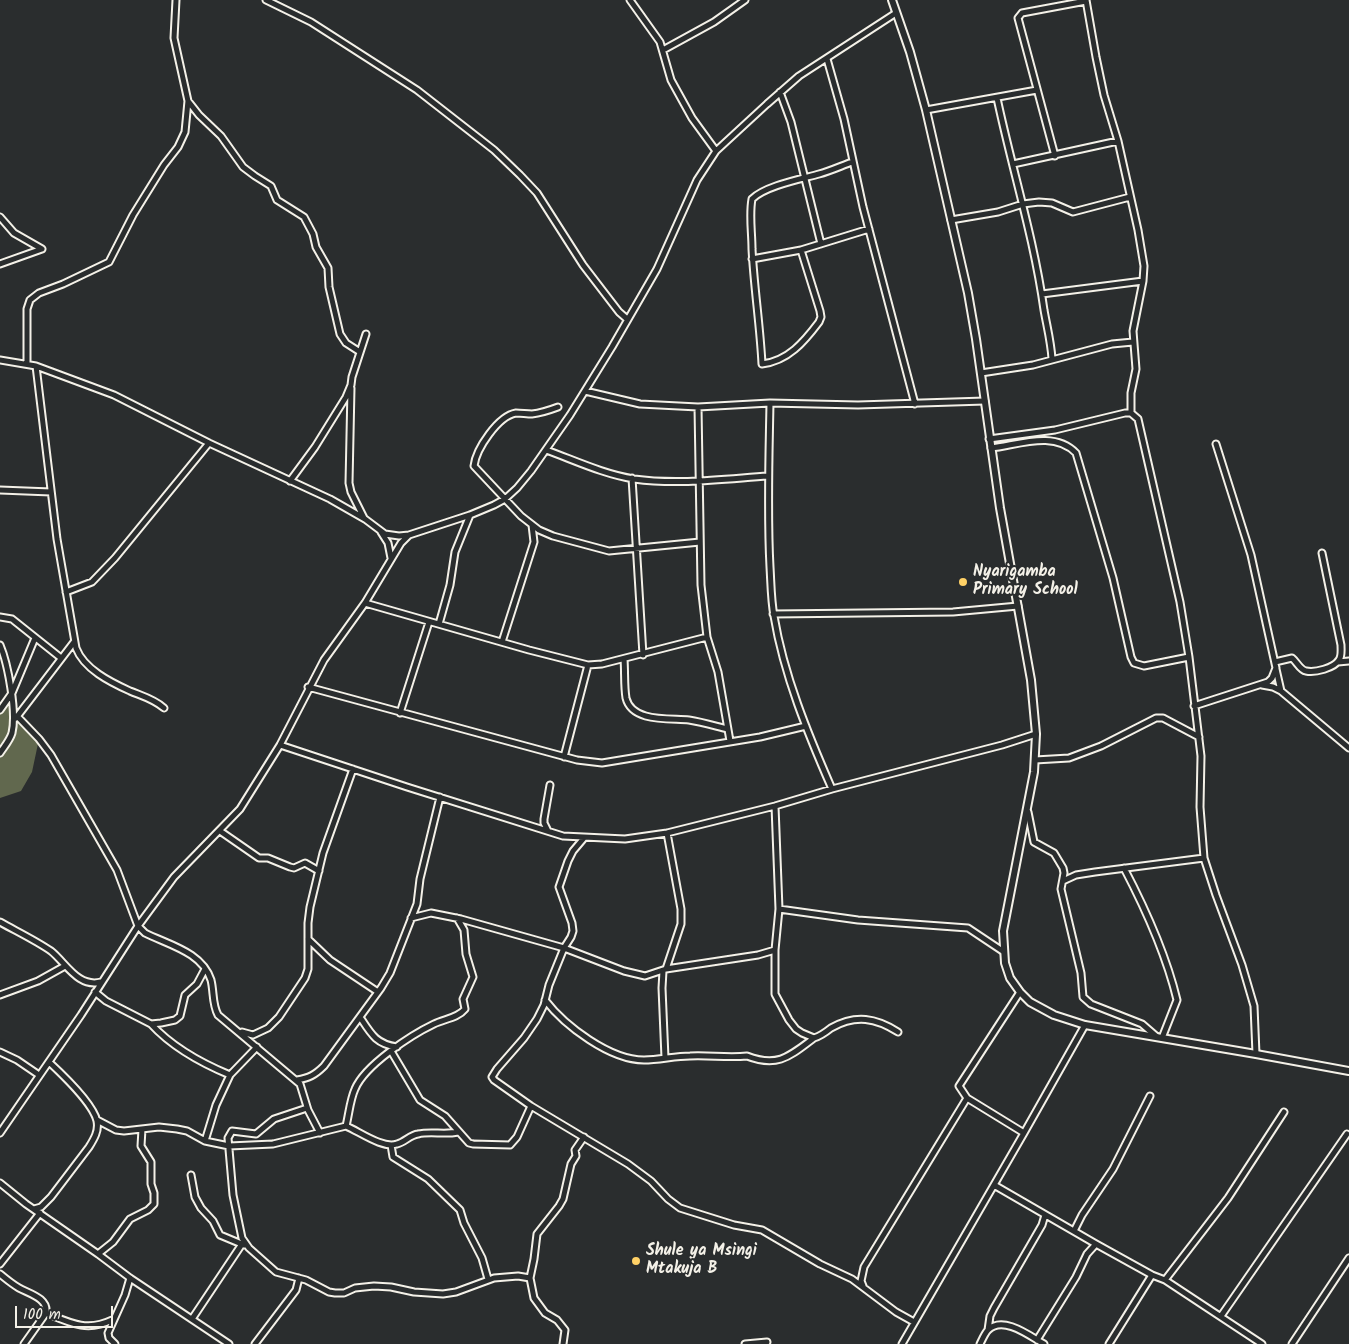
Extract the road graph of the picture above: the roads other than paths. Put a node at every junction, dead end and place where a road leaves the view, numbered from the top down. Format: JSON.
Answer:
{"nodes":[{"id":1,"x":176,"y":0,"type":"edge"},
{"id":2,"x":266,"y":0,"type":"edge"},
{"id":3,"x":630,"y":0,"type":"edge"},
{"id":4,"x":745,"y":0,"type":"edge"},
{"id":5,"x":892,"y":0,"type":"edge"},
{"id":6,"x":1086,"y":0,"type":"edge"},
{"id":7,"x":896,"y":13,"type":"junction"},
{"id":8,"x":663,"y":50,"type":"junction"},
{"id":9,"x":827,"y":58,"type":"junction"},
{"id":10,"x":1037,"y":90,"type":"junction"},
{"id":11,"x":780,"y":92,"type":"junction"},
{"id":12,"x":997,"y":98,"type":"junction"},
{"id":13,"x":188,"y":101,"type":"junction"},
{"id":14,"x":926,"y":110,"type":"junction"},
{"id":15,"x":1118,"y":141,"type":"junction"},
{"id":16,"x":716,"y":152,"type":"junction"},
{"id":17,"x":1054,"y":156,"type":"junction"},
{"id":18,"x":852,"y":162,"type":"junction"},
{"id":19,"x":1013,"y":164,"type":"junction"},
{"id":20,"x":804,"y":178,"type":"junction"},
{"id":21,"x":1130,"y":197,"type":"junction"},
{"id":22,"x":1023,"y":204,"type":"junction"},
{"id":23,"x":0,"y":217,"type":"edge"},
{"id":24,"x":951,"y":220,"type":"junction"},
{"id":25,"x":869,"y":229,"type":"junction"},
{"id":26,"x":821,"y":244,"type":"junction"},
{"id":27,"x":801,"y":250,"type":"junction"},
{"id":28,"x":752,"y":259,"type":"junction"},
{"id":29,"x":0,"y":264,"type":"edge"},
{"id":30,"x":1143,"y":281,"type":"junction"},
{"id":31,"x":1042,"y":294,"type":"junction"},
{"id":32,"x":627,"y":319,"type":"junction"},
{"id":33,"x":366,"y":334,"type":"dead end"},
{"id":34,"x":1133,"y":342,"type":"junction"},
{"id":35,"x":360,"y":352,"type":"junction"},
{"id":36,"x":1052,"y":359,"type":"junction"},
{"id":37,"x":0,"y":360,"type":"edge"},
{"id":38,"x":26,"y":364,"type":"junction"},
{"id":39,"x":36,"y":366,"type":"junction"},
{"id":40,"x":981,"y":373,"type":"junction"},
{"id":41,"x":351,"y":385,"type":"junction"},
{"id":42,"x":585,"y":391,"type":"junction"},
{"id":43,"x":985,"y":401,"type":"junction"},
{"id":44,"x":770,"y":403,"type":"junction"},
{"id":45,"x":915,"y":404,"type":"junction"},
{"id":46,"x":558,"y":407,"type":"dead end"},
{"id":47,"x":698,"y":407,"type":"junction"},
{"id":48,"x":1131,"y":413,"type":"junction"},
{"id":49,"x":989,"y":438,"type":"junction"},
{"id":50,"x":209,"y":443,"type":"junction"},
{"id":51,"x":1216,"y":444,"type":"dead end"},
{"id":52,"x":991,"y":448,"type":"junction"},
{"id":53,"x":546,"y":450,"type":"junction"},
{"id":54,"x":768,"y":476,"type":"junction"},
{"id":55,"x":632,"y":478,"type":"junction"},
{"id":56,"x":290,"y":481,"type":"junction"},
{"id":57,"x":700,"y":481,"type":"junction"},
{"id":58,"x":0,"y":490,"type":"edge"},
{"id":59,"x":51,"y":492,"type":"junction"},
{"id":60,"x":505,"y":499,"type":"junction"},
{"id":61,"x":470,"y":516,"type":"junction"},
{"id":62,"x":365,"y":519,"type":"junction"},
{"id":63,"x":532,"y":525,"type":"junction"},
{"id":64,"x":381,"y":532,"type":"junction"},
{"id":65,"x":409,"y":534,"type":"junction"},
{"id":66,"x":547,"y":534,"type":"junction"},
{"id":67,"x":534,"y":539,"type":"junction"},
{"id":68,"x":700,"y":542,"type":"junction"},
{"id":69,"x":637,"y":548,"type":"junction"},
{"id":70,"x":1322,"y":553,"type":"dead end"},
{"id":71,"x":391,"y":558,"type":"junction"},
{"id":72,"x":66,"y":592,"type":"junction"},
{"id":73,"x":365,"y":603,"type":"junction"},
{"id":74,"x":1018,"y":606,"type":"junction"},
{"id":75,"x":773,"y":614,"type":"junction"},
{"id":76,"x":0,"y":617,"type":"edge"},
{"id":77,"x":429,"y":622,"type":"junction"},
{"id":78,"x":439,"y":624,"type":"junction"},
{"id":79,"x":707,"y":637,"type":"junction"},
{"id":80,"x":35,"y":638,"type":"junction"},
{"id":81,"x":74,"y":642,"type":"junction"},
{"id":82,"x":502,"y":642,"type":"junction"},
{"id":83,"x":0,"y":645,"type":"edge"},
{"id":84,"x":644,"y":655,"type":"junction"},
{"id":85,"x":1189,"y":657,"type":"junction"},
{"id":86,"x":61,"y":658,"type":"junction"},
{"id":87,"x":624,"y":659,"type":"junction"},
{"id":88,"x":1349,"y":661,"type":"edge"},
{"id":89,"x":1338,"y":662,"type":"junction"},
{"id":90,"x":588,"y":665,"type":"junction"},
{"id":91,"x":1275,"y":665,"type":"junction"},
{"id":92,"x":308,"y":686,"type":"junction"},
{"id":93,"x":1257,"y":686,"type":"junction"},
{"id":94,"x":1281,"y":691,"type":"junction"},
{"id":95,"x":12,"y":693,"type":"junction"},
{"id":96,"x":1194,"y":706,"type":"junction"},
{"id":97,"x":164,"y":708,"type":"dead end"},
{"id":98,"x":0,"y":710,"type":"edge"},
{"id":99,"x":400,"y":713,"type":"junction"},
{"id":100,"x":17,"y":716,"type":"junction"},
{"id":101,"x":13,"y":723,"type":"junction"},
{"id":102,"x":806,"y":726,"type":"junction"},
{"id":103,"x":727,"y":729,"type":"junction"},
{"id":104,"x":1036,"y":734,"type":"junction"},
{"id":105,"x":1199,"y":737,"type":"junction"},
{"id":106,"x":730,"y":741,"type":"junction"},
{"id":107,"x":280,"y":745,"type":"junction"},
{"id":108,"x":1349,"y":748,"type":"edge"},
{"id":109,"x":0,"y":753,"type":"edge"},
{"id":110,"x":564,"y":756,"type":"junction"},
{"id":111,"x":1035,"y":760,"type":"junction"},
{"id":112,"x":353,"y":769,"type":"junction"},
{"id":113,"x":550,"y":785,"type":"dead end"},
{"id":114,"x":832,"y":789,"type":"junction"},
{"id":115,"x":440,"y":797,"type":"junction"},
{"id":116,"x":775,"y":806,"type":"junction"},
{"id":117,"x":1027,"y":810,"type":"junction"},
{"id":118,"x":220,"y":831,"type":"junction"},
{"id":119,"x":548,"y":831,"type":"junction"},
{"id":120,"x":667,"y":833,"type":"junction"},
{"id":121,"x":584,"y":838,"type":"junction"},
{"id":122,"x":1204,"y":858,"type":"junction"},
{"id":123,"x":1124,"y":868,"type":"junction"},
{"id":124,"x":319,"y":872,"type":"junction"},
{"id":125,"x":1063,"y":881,"type":"junction"},
{"id":126,"x":779,"y":909,"type":"junction"},
{"id":127,"x":412,"y":918,"type":"junction"},
{"id":128,"x":457,"y":918,"type":"junction"},
{"id":129,"x":0,"y":922,"type":"edge"},
{"id":130,"x":138,"y":926,"type":"junction"},
{"id":131,"x":308,"y":938,"type":"junction"},
{"id":132,"x":564,"y":948,"type":"junction"},
{"id":133,"x":775,"y":950,"type":"junction"},
{"id":134,"x":1004,"y":952,"type":"junction"},
{"id":135,"x":65,"y":966,"type":"junction"},
{"id":136,"x":205,"y":969,"type":"junction"},
{"id":137,"x":664,"y":970,"type":"junction"},
{"id":138,"x":101,"y":982,"type":"junction"},
{"id":139,"x":95,"y":992,"type":"junction"},
{"id":140,"x":378,"y":992,"type":"junction"},
{"id":141,"x":1020,"y":992,"type":"junction"},
{"id":142,"x":0,"y":995,"type":"edge"},
{"id":143,"x":545,"y":1000,"type":"junction"},
{"id":144,"x":360,"y":1017,"type":"junction"},
{"id":145,"x":151,"y":1024,"type":"junction"},
{"id":146,"x":1085,"y":1025,"type":"junction"},
{"id":147,"x":235,"y":1029,"type":"junction"},
{"id":148,"x":898,"y":1032,"type":"dead end"},
{"id":149,"x":1159,"y":1037,"type":"junction"},
{"id":150,"x":814,"y":1038,"type":"junction"},
{"id":151,"x":257,"y":1047,"type":"junction"},
{"id":152,"x":397,"y":1047,"type":"junction"},
{"id":153,"x":391,"y":1051,"type":"junction"},
{"id":154,"x":0,"y":1052,"type":"edge"},
{"id":155,"x":1256,"y":1054,"type":"junction"},
{"id":156,"x":665,"y":1058,"type":"junction"},
{"id":157,"x":50,"y":1062,"type":"junction"},
{"id":158,"x":1349,"y":1071,"type":"edge"},
{"id":159,"x":230,"y":1075,"type":"junction"},
{"id":160,"x":40,"y":1076,"type":"junction"},
{"id":161,"x":297,"y":1080,"type":"junction"},
{"id":162,"x":1150,"y":1096,"type":"dead end"},
{"id":163,"x":966,"y":1098,"type":"junction"},
{"id":164,"x":531,"y":1106,"type":"junction"},
{"id":165,"x":307,"y":1108,"type":"junction"},
{"id":166,"x":1284,"y":1112,"type":"dead end"},
{"id":167,"x":97,"y":1120,"type":"junction"},
{"id":168,"x":346,"y":1126,"type":"junction"},
{"id":169,"x":142,"y":1129,"type":"junction"},
{"id":170,"x":458,"y":1132,"type":"junction"},
{"id":171,"x":0,"y":1133,"type":"edge"},
{"id":172,"x":320,"y":1133,"type":"junction"},
{"id":173,"x":1024,"y":1133,"type":"junction"},
{"id":174,"x":1348,"y":1134,"type":"dead end"},
{"id":175,"x":584,"y":1137,"type":"junction"},
{"id":176,"x":205,"y":1140,"type":"junction"},
{"id":177,"x":391,"y":1145,"type":"junction"},
{"id":178,"x":229,"y":1146,"type":"junction"},
{"id":179,"x":191,"y":1175,"type":"dead end"},
{"id":180,"x":0,"y":1183,"type":"edge"},
{"id":181,"x":994,"y":1185,"type":"junction"},
{"id":182,"x":34,"y":1209,"type":"junction"},
{"id":183,"x":40,"y":1214,"type":"junction"},
{"id":184,"x":1045,"y":1215,"type":"junction"},
{"id":185,"x":1074,"y":1231,"type":"junction"},
{"id":186,"x":242,"y":1244,"type":"junction"},
{"id":187,"x":1096,"y":1244,"type":"junction"},
{"id":188,"x":249,"y":1248,"type":"junction"},
{"id":189,"x":98,"y":1254,"type":"junction"},
{"id":190,"x":1349,"y":1258,"type":"edge"},
{"id":191,"x":0,"y":1264,"type":"edge"},
{"id":192,"x":0,"y":1274,"type":"edge"},
{"id":193,"x":1152,"y":1275,"type":"junction"},
{"id":194,"x":130,"y":1278,"type":"junction"},
{"id":195,"x":298,"y":1278,"type":"junction"},
{"id":196,"x":530,"y":1278,"type":"junction"},
{"id":197,"x":488,"y":1279,"type":"junction"},
{"id":198,"x":1165,"y":1280,"type":"junction"},
{"id":199,"x":864,"y":1287,"type":"junction"},
{"id":200,"x":46,"y":1313,"type":"junction"},
{"id":201,"x":1221,"y":1316,"type":"junction"},
{"id":202,"x":112,"y":1320,"type":"junction"},
{"id":203,"x":192,"y":1320,"type":"junction"},
{"id":204,"x":914,"y":1322,"type":"junction"},
{"id":205,"x":988,"y":1330,"type":"junction"},
{"id":206,"x":1037,"y":1340,"type":"junction"},
{"id":207,"x":767,"y":1342,"type":"dead end"},
{"id":208,"x":24,"y":1344,"type":"edge"},
{"id":209,"x":115,"y":1344,"type":"edge"},
{"id":210,"x":229,"y":1344,"type":"edge"},
{"id":211,"x":255,"y":1344,"type":"edge"},
{"id":212,"x":563,"y":1344,"type":"edge"},
{"id":213,"x":745,"y":1344,"type":"edge"},
{"id":214,"x":902,"y":1344,"type":"edge"},
{"id":215,"x":980,"y":1344,"type":"edge"},
{"id":216,"x":1044,"y":1344,"type":"edge"},
{"id":217,"x":1109,"y":1344,"type":"edge"},
{"id":218,"x":1262,"y":1344,"type":"edge"},
{"id":219,"x":1292,"y":1344,"type":"edge"}],
"edges":[{"from":1,"to":13,"type":"street"},
{"from":2,"to":32,"type":"street"},
{"from":3,"to":8,"type":"street"},
{"from":4,"to":8,"type":"street"},
{"from":5,"to":7,"type":"street"},
{"from":6,"to":10,"type":"street"},
{"from":6,"to":15,"type":"street"},
{"from":7,"to":9,"type":"street"},
{"from":7,"to":14,"type":"street"},
{"from":8,"to":16,"type":"street"},
{"from":9,"to":11,"type":"street"},
{"from":9,"to":18,"type":"street"},
{"from":10,"to":12,"type":"street"},
{"from":10,"to":17,"type":"street"},
{"from":11,"to":16,"type":"street"},
{"from":11,"to":20,"type":"street"},
{"from":12,"to":14,"type":"street"},
{"from":12,"to":19,"type":"street"},
{"from":13,"to":35,"type":"street"},
{"from":13,"to":38,"type":"street"},
{"from":14,"to":24,"type":"street"},
{"from":15,"to":17,"type":"street"},
{"from":15,"to":21,"type":"street"},
{"from":16,"to":32,"type":"street"},
{"from":17,"to":19,"type":"street"},
{"from":18,"to":20,"type":"street"},
{"from":18,"to":25,"type":"street"},
{"from":19,"to":22,"type":"street"},
{"from":20,"to":26,"type":"street"},
{"from":20,"to":28,"type":"street"},
{"from":21,"to":22,"type":"street"},
{"from":21,"to":30,"type":"street"},
{"from":22,"to":24,"type":"street"},
{"from":22,"to":31,"type":"street"},
{"from":23,"to":29,"type":"street"},
{"from":24,"to":40,"type":"street"},
{"from":25,"to":26,"type":"street"},
{"from":25,"to":45,"type":"street"},
{"from":26,"to":27,"type":"street"},
{"from":27,"to":28,"type":"street"},
{"from":27,"to":28,"type":"street"},
{"from":30,"to":31,"type":"street"},
{"from":30,"to":34,"type":"street"},
{"from":31,"to":36,"type":"street"},
{"from":32,"to":42,"type":"street"},
{"from":33,"to":35,"type":"street"},
{"from":34,"to":36,"type":"street"},
{"from":34,"to":48,"type":"street"},
{"from":35,"to":41,"type":"street"},
{"from":36,"to":40,"type":"street"},
{"from":37,"to":38,"type":"street"},
{"from":38,"to":39,"type":"street"},
{"from":39,"to":50,"type":"street"},
{"from":39,"to":59,"type":"street"},
{"from":40,"to":43,"type":"street"},
{"from":41,"to":56,"type":"street"},
{"from":41,"to":62,"type":"street"},
{"from":42,"to":47,"type":"street"},
{"from":42,"to":53,"type":"street"},
{"from":43,"to":45,"type":"street"},
{"from":43,"to":49,"type":"street"},
{"from":44,"to":45,"type":"street"},
{"from":44,"to":47,"type":"street"},
{"from":44,"to":54,"type":"street"},
{"from":46,"to":60,"type":"street"},
{"from":47,"to":57,"type":"street"},
{"from":48,"to":49,"type":"street"},
{"from":48,"to":85,"type":"street"},
{"from":49,"to":52,"type":"street"},
{"from":50,"to":56,"type":"street"},
{"from":50,"to":72,"type":"street"},
{"from":51,"to":91,"type":"street"},
{"from":52,"to":74,"type":"street"},
{"from":52,"to":85,"type":"street"},
{"from":53,"to":55,"type":"street"},
{"from":53,"to":60,"type":"street"},
{"from":54,"to":57,"type":"street"},
{"from":54,"to":75,"type":"street"},
{"from":55,"to":57,"type":"street"},
{"from":55,"to":69,"type":"street"},
{"from":56,"to":62,"type":"street"},
{"from":57,"to":68,"type":"street"},
{"from":58,"to":59,"type":"street"},
{"from":59,"to":72,"type":"street"},
{"from":60,"to":61,"type":"street"},
{"from":60,"to":63,"type":"street"},
{"from":61,"to":65,"type":"street"},
{"from":61,"to":78,"type":"street"},
{"from":62,"to":64,"type":"street"},
{"from":63,"to":66,"type":"street"},
{"from":63,"to":67,"type":"street"},
{"from":64,"to":65,"type":"street"},
{"from":64,"to":71,"type":"street"},
{"from":65,"to":71,"type":"street"},
{"from":66,"to":67,"type":"street"},
{"from":66,"to":69,"type":"street"},
{"from":67,"to":82,"type":"street"},
{"from":68,"to":69,"type":"street"},
{"from":68,"to":79,"type":"street"},
{"from":69,"to":84,"type":"street"},
{"from":70,"to":89,"type":"street"},
{"from":71,"to":73,"type":"street"},
{"from":72,"to":81,"type":"street"},
{"from":73,"to":77,"type":"street"},
{"from":73,"to":92,"type":"street"},
{"from":74,"to":75,"type":"street"},
{"from":74,"to":104,"type":"street"},
{"from":75,"to":102,"type":"street"},
{"from":76,"to":80,"type":"street"},
{"from":77,"to":78,"type":"street"},
{"from":77,"to":99,"type":"street"},
{"from":78,"to":82,"type":"street"},
{"from":79,"to":84,"type":"street"},
{"from":79,"to":103,"type":"street"},
{"from":80,"to":86,"type":"street"},
{"from":80,"to":95,"type":"street"},
{"from":81,"to":86,"type":"street"},
{"from":81,"to":97,"type":"street"},
{"from":82,"to":90,"type":"street"},
{"from":83,"to":95,"type":"street"},
{"from":84,"to":87,"type":"street"},
{"from":85,"to":96,"type":"street"},
{"from":86,"to":100,"type":"street"},
{"from":87,"to":90,"type":"street"},
{"from":87,"to":103,"type":"street"},
{"from":88,"to":89,"type":"street"},
{"from":89,"to":91,"type":"street"},
{"from":90,"to":110,"type":"street"},
{"from":91,"to":93,"type":"street"},
{"from":91,"to":94,"type":"street"},
{"from":92,"to":99,"type":"street"},
{"from":92,"to":107,"type":"street"},
{"from":93,"to":94,"type":"street"},
{"from":93,"to":96,"type":"street"},
{"from":94,"to":108,"type":"street"},
{"from":95,"to":98,"type":"street"},
{"from":95,"to":101,"type":"street"},
{"from":96,"to":105,"type":"street"},
{"from":99,"to":110,"type":"street"},
{"from":100,"to":101,"type":"street"},
{"from":100,"to":130,"type":"street"},
{"from":101,"to":109,"type":"street"},
{"from":102,"to":106,"type":"street"},
{"from":102,"to":114,"type":"street"},
{"from":103,"to":106,"type":"street"},
{"from":104,"to":111,"type":"street"},
{"from":104,"to":114,"type":"street"},
{"from":105,"to":111,"type":"street"},
{"from":105,"to":122,"type":"street"},
{"from":106,"to":110,"type":"street"},
{"from":107,"to":112,"type":"street"},
{"from":107,"to":118,"type":"street"},
{"from":111,"to":117,"type":"street"},
{"from":112,"to":115,"type":"street"},
{"from":112,"to":124,"type":"street"},
{"from":113,"to":119,"type":"street"},
{"from":114,"to":116,"type":"street"},
{"from":115,"to":119,"type":"street"},
{"from":115,"to":127,"type":"street"},
{"from":116,"to":120,"type":"street"},
{"from":116,"to":126,"type":"street"},
{"from":117,"to":125,"type":"street"},
{"from":117,"to":134,"type":"street"},
{"from":118,"to":124,"type":"street"},
{"from":118,"to":130,"type":"street"},
{"from":119,"to":121,"type":"street"},
{"from":120,"to":121,"type":"street"},
{"from":120,"to":137,"type":"street"},
{"from":121,"to":132,"type":"street"},
{"from":122,"to":123,"type":"street"},
{"from":122,"to":155,"type":"street"},
{"from":123,"to":125,"type":"street"},
{"from":123,"to":149,"type":"street"},
{"from":124,"to":131,"type":"street"},
{"from":125,"to":149,"type":"street"},
{"from":126,"to":133,"type":"street"},
{"from":126,"to":134,"type":"street"},
{"from":127,"to":128,"type":"street"},
{"from":127,"to":140,"type":"street"},
{"from":128,"to":132,"type":"street"},
{"from":128,"to":152,"type":"street"},
{"from":129,"to":135,"type":"street"},
{"from":130,"to":136,"type":"street"},
{"from":130,"to":138,"type":"street"},
{"from":131,"to":140,"type":"street"},
{"from":131,"to":147,"type":"street"},
{"from":132,"to":137,"type":"street"},
{"from":132,"to":143,"type":"street"},
{"from":133,"to":137,"type":"street"},
{"from":133,"to":150,"type":"street"},
{"from":134,"to":141,"type":"street"},
{"from":135,"to":138,"type":"street"},
{"from":135,"to":142,"type":"street"},
{"from":136,"to":145,"type":"street"},
{"from":136,"to":147,"type":"street"},
{"from":137,"to":156,"type":"street"},
{"from":138,"to":139,"type":"street"},
{"from":139,"to":145,"type":"street"},
{"from":139,"to":157,"type":"street"},
{"from":140,"to":144,"type":"street"},
{"from":141,"to":146,"type":"street"},
{"from":141,"to":163,"type":"street"},
{"from":143,"to":156,"type":"street"},
{"from":143,"to":164,"type":"street"},
{"from":144,"to":152,"type":"street"},
{"from":144,"to":161,"type":"street"},
{"from":145,"to":159,"type":"street"},
{"from":146,"to":149,"type":"street"},
{"from":146,"to":173,"type":"street"},
{"from":147,"to":151,"type":"street"},
{"from":148,"to":150,"type":"street"},
{"from":149,"to":155,"type":"street"},
{"from":150,"to":156,"type":"street"},
{"from":151,"to":159,"type":"street"},
{"from":151,"to":161,"type":"street"},
{"from":152,"to":153,"type":"street"},
{"from":153,"to":168,"type":"street"},
{"from":153,"to":170,"type":"street"},
{"from":154,"to":160,"type":"street"},
{"from":155,"to":158,"type":"street"},
{"from":157,"to":160,"type":"street"},
{"from":157,"to":167,"type":"street"},
{"from":159,"to":176,"type":"street"},
{"from":160,"to":171,"type":"street"},
{"from":161,"to":165,"type":"street"},
{"from":162,"to":185,"type":"street"},
{"from":163,"to":173,"type":"street"},
{"from":163,"to":199,"type":"street"},
{"from":164,"to":170,"type":"street"},
{"from":164,"to":175,"type":"street"},
{"from":165,"to":172,"type":"street"},
{"from":165,"to":178,"type":"street"},
{"from":166,"to":198,"type":"street"},
{"from":167,"to":169,"type":"street"},
{"from":167,"to":182,"type":"street"},
{"from":168,"to":172,"type":"street"},
{"from":168,"to":177,"type":"street"},
{"from":169,"to":176,"type":"street"},
{"from":169,"to":189,"type":"street"},
{"from":170,"to":177,"type":"street"},
{"from":172,"to":178,"type":"street"},
{"from":173,"to":181,"type":"street"},
{"from":174,"to":201,"type":"street"},
{"from":175,"to":196,"type":"street"},
{"from":175,"to":199,"type":"street"},
{"from":176,"to":178,"type":"street"},
{"from":177,"to":197,"type":"street"},
{"from":178,"to":188,"type":"street"},
{"from":179,"to":186,"type":"street"},
{"from":180,"to":182,"type":"street"},
{"from":181,"to":184,"type":"street"},
{"from":181,"to":204,"type":"street"},
{"from":182,"to":183,"type":"street"},
{"from":183,"to":189,"type":"street"},
{"from":183,"to":191,"type":"street"},
{"from":184,"to":185,"type":"street"},
{"from":184,"to":205,"type":"street"},
{"from":185,"to":187,"type":"street"},
{"from":186,"to":188,"type":"street"},
{"from":186,"to":203,"type":"street"},
{"from":187,"to":193,"type":"street"},
{"from":187,"to":206,"type":"street"},
{"from":188,"to":195,"type":"street"},
{"from":189,"to":194,"type":"street"},
{"from":190,"to":219,"type":"street"},
{"from":192,"to":200,"type":"street"},
{"from":193,"to":198,"type":"street"},
{"from":193,"to":217,"type":"street"},
{"from":194,"to":202,"type":"street"},
{"from":194,"to":203,"type":"street"},
{"from":195,"to":197,"type":"street"},
{"from":195,"to":211,"type":"street"},
{"from":196,"to":197,"type":"street"},
{"from":196,"to":212,"type":"street"},
{"from":198,"to":201,"type":"street"},
{"from":199,"to":204,"type":"street"},
{"from":200,"to":202,"type":"street"},
{"from":200,"to":208,"type":"street"},
{"from":201,"to":218,"type":"street"},
{"from":202,"to":209,"type":"street"},
{"from":203,"to":210,"type":"street"},
{"from":204,"to":214,"type":"street"},
{"from":205,"to":206,"type":"street"},
{"from":205,"to":215,"type":"street"},
{"from":206,"to":216,"type":"street"},
{"from":207,"to":213,"type":"street"}]}
